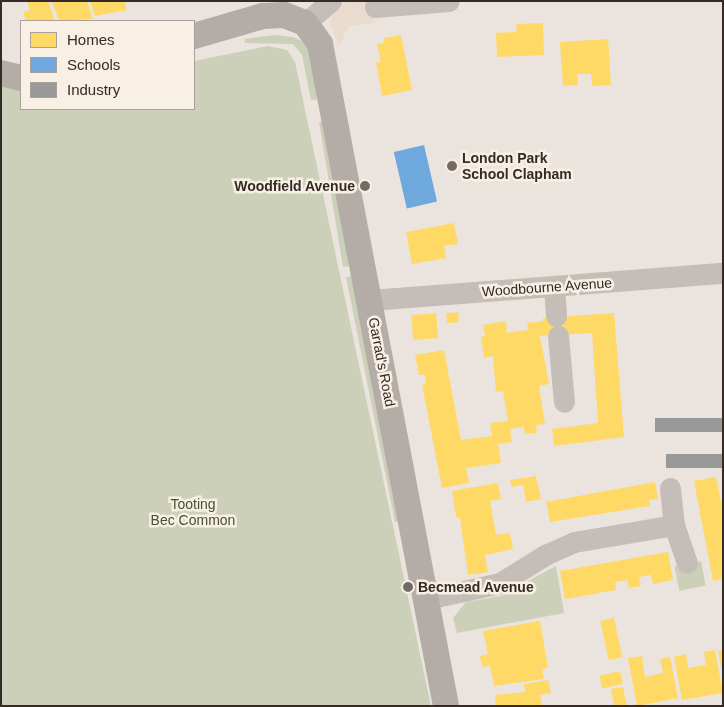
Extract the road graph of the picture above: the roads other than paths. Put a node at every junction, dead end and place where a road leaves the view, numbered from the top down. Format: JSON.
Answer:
{"nodes":[{"id":1,"x":331,"y":1,"type":"edge"},
{"id":2,"x":449,"y":1,"type":"edge"},
{"id":3,"x":375,"y":7,"type":"dead end"},
{"id":4,"x":290,"y":13,"type":"edge"},
{"id":5,"x":195,"y":36,"type":"edge"},
{"id":6,"x":1,"y":73,"type":"edge"},
{"id":7,"x":20,"y":78,"type":"edge"},
{"id":8,"x":723,"y":272,"type":"edge"},
{"id":9,"x":554,"y":286,"type":"junction"},
{"id":10,"x":370,"y":300,"type":"junction"},
{"id":11,"x":564,"y":402,"type":"dead end"},
{"id":12,"x":670,"y":488,"type":"dead end"},
{"id":13,"x":674,"y":525,"type":"junction"},
{"id":14,"x":687,"y":563,"type":"dead end"},
{"id":15,"x":428,"y":599,"type":"junction"},
{"id":16,"x":446,"y":706,"type":"edge"}],
"edges":[{"from":1,"to":4,"type":"street"},
{"from":2,"to":3,"type":"street"},
{"from":4,"to":5,"type":"main road"},
{"from":4,"to":10,"type":"main road","name":"Garrad's Road"},
{"from":6,"to":7,"type":"main road"},
{"from":8,"to":9,"type":"street","name":"Woodbourne Avenue"},
{"from":9,"to":10,"type":"street","name":"Woodbourne Avenue"},
{"from":9,"to":11,"type":"street"},
{"from":10,"to":15,"type":"main road","name":"Garrad's Road"},
{"from":12,"to":13,"type":"street"},
{"from":13,"to":14,"type":"street"},
{"from":13,"to":15,"type":"street"},
{"from":15,"to":16,"type":"main road","name":"Garrad's Road"}]}
